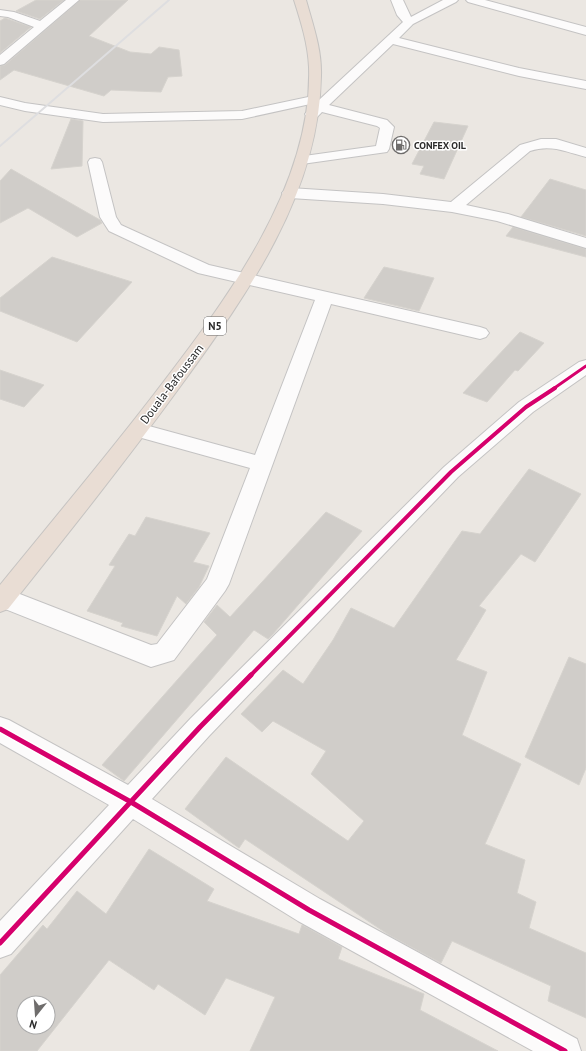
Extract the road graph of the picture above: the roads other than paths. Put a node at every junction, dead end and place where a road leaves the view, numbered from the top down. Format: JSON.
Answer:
{"nodes":[{"id":1,"x":73,"y":0,"type":"edge"},
{"id":2,"x":300,"y":0,"type":"edge"},
{"id":3,"x":396,"y":0,"type":"edge"},
{"id":4,"x":452,"y":0,"type":"edge"},
{"id":5,"x":472,"y":0,"type":"edge"},
{"id":6,"x":0,"y":12,"type":"edge"},
{"id":7,"x":409,"y":22,"type":"junction"},
{"id":8,"x":42,"y":26,"type":"junction"},
{"id":9,"x":586,"y":31,"type":"edge"},
{"id":10,"x":390,"y":40,"type":"junction"},
{"id":11,"x":0,"y":60,"type":"edge"},
{"id":12,"x":586,"y":85,"type":"edge"},
{"id":13,"x":0,"y":101,"type":"edge"},
{"id":14,"x":16,"y":105,"type":"junction"},
{"id":15,"x":315,"y":107,"type":"junction"},
{"id":16,"x":0,"y":116,"type":"edge"},
{"id":17,"x":586,"y":153,"type":"edge"},
{"id":18,"x":302,"y":160,"type":"junction"},
{"id":19,"x":95,"y":162,"type":"dead end"},
{"id":20,"x":290,"y":193,"type":"junction"},
{"id":21,"x":454,"y":208,"type":"junction"},
{"id":22,"x":586,"y":243,"type":"edge"},
{"id":23,"x":245,"y":279,"type":"junction"},
{"id":24,"x":325,"y":297,"type":"junction"},
{"id":25,"x":480,"y":333,"type":"dead end"},
{"id":26,"x":586,"y":366,"type":"edge"},
{"id":27,"x":138,"y":430,"type":"junction"},
{"id":28,"x":262,"y":464,"type":"junction"},
{"id":29,"x":2,"y":600,"type":"edge"},
{"id":30,"x":0,"y":729,"type":"edge"},
{"id":31,"x":131,"y":802,"type":"junction"},
{"id":32,"x":0,"y":943,"type":"edge"},
{"id":33,"x":565,"y":1051,"type":"edge"}],
"edges":[{"from":1,"to":8,"type":"street"},
{"from":2,"to":15,"type":"highway","name":"Douala-Bafoussam","number":"N5"},
{"from":3,"to":7,"type":"street"},
{"from":4,"to":7,"type":"street"},
{"from":5,"to":9,"type":"street"},
{"from":6,"to":8,"type":"street"},
{"from":7,"to":10,"type":"street"},
{"from":8,"to":11,"type":"street"},
{"from":10,"to":12,"type":"street"},
{"from":10,"to":15,"type":"street"},
{"from":13,"to":14,"type":"street"},
{"from":14,"to":15,"type":"street"},
{"from":14,"to":16,"type":"street"},
{"from":15,"to":18,"type":"highway","name":"Douala-Bafoussam","number":"N5"},
{"from":15,"to":18,"type":"street"},
{"from":17,"to":21,"type":"street"},
{"from":18,"to":20,"type":"highway","name":"Douala-Bafoussam","number":"N5"},
{"from":19,"to":23,"type":"street"},
{"from":20,"to":21,"type":"street"},
{"from":20,"to":23,"type":"highway","name":"Douala-Bafoussam","number":"N5"},
{"from":21,"to":22,"type":"street"},
{"from":23,"to":24,"type":"street"},
{"from":23,"to":27,"type":"highway","name":"Douala-Bafoussam","number":"N5"},
{"from":24,"to":25,"type":"street"},
{"from":24,"to":28,"type":"street"},
{"from":26,"to":31,"type":"street"},
{"from":27,"to":28,"type":"street"},
{"from":27,"to":29,"type":"highway","name":"Douala-Bafoussam","number":"N5"},
{"from":28,"to":29,"type":"street"},
{"from":30,"to":31,"type":"street"},
{"from":31,"to":32,"type":"street"},
{"from":31,"to":33,"type":"street"}]}
